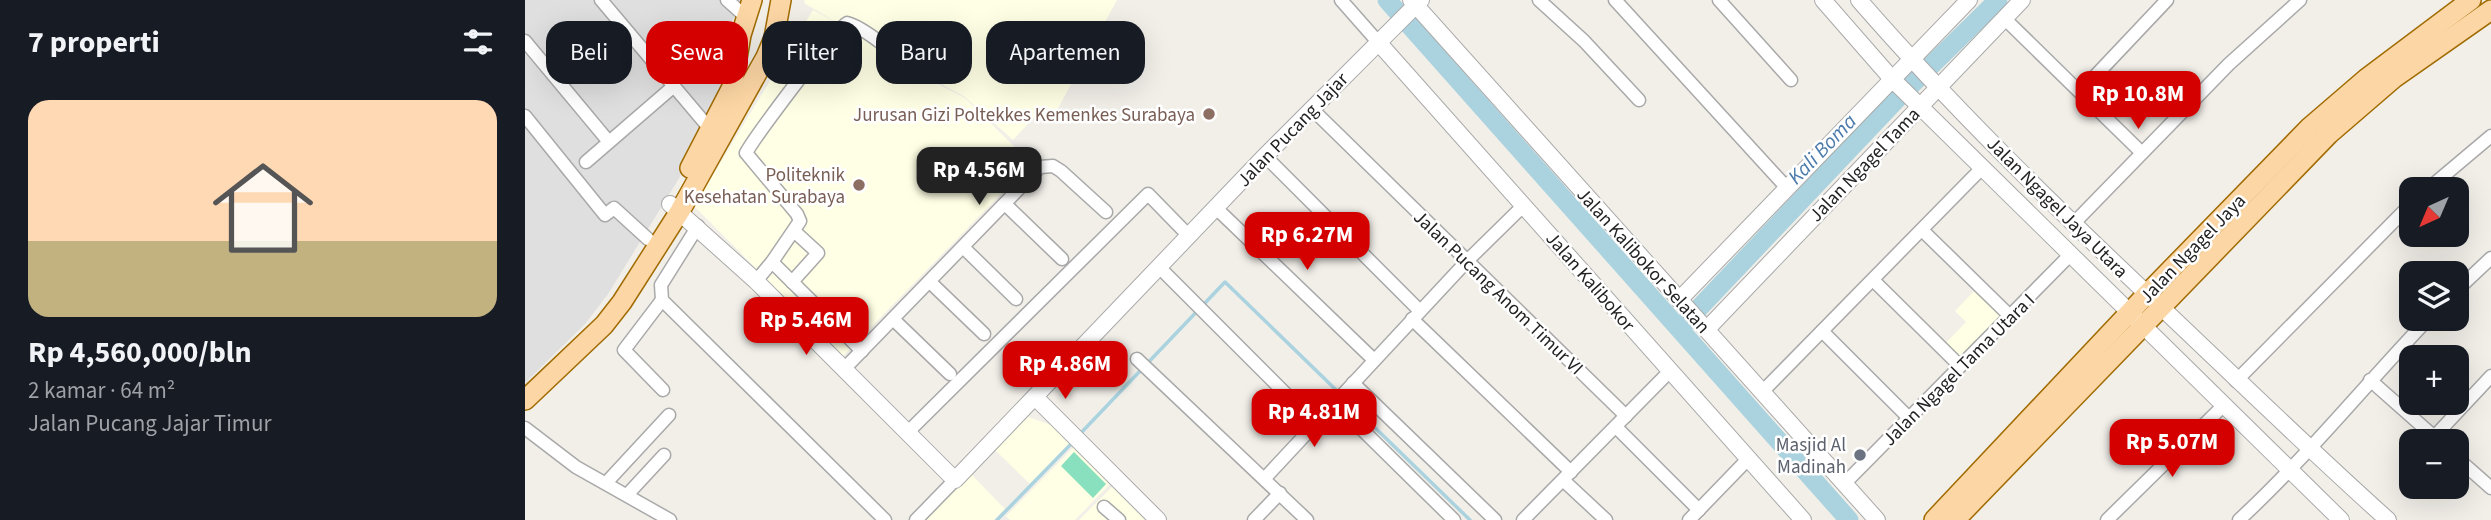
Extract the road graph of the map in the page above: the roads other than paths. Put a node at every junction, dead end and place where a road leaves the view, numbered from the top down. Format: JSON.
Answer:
{"nodes":[{"id":1,"x":601,"y":0,"type":"edge"},
{"id":2,"x":727,"y":0,"type":"edge"},
{"id":3,"x":781,"y":0,"type":"edge"},
{"id":4,"x":1342,"y":0,"type":"edge"},
{"id":5,"x":1539,"y":0,"type":"edge"},
{"id":6,"x":1615,"y":0,"type":"edge"},
{"id":7,"x":1719,"y":0,"type":"edge"},
{"id":8,"x":1822,"y":0,"type":"edge"},
{"id":9,"x":1859,"y":0,"type":"edge"},
{"id":10,"x":1969,"y":0,"type":"edge"},
{"id":11,"x":2022,"y":0,"type":"edge"},
{"id":12,"x":2300,"y":0,"type":"edge"},
{"id":13,"x":2471,"y":0,"type":"edge"},
{"id":14,"x":2167,"y":1,"type":"edge"},
{"id":15,"x":1414,"y":5,"type":"edge"},
{"id":16,"x":749,"y":8,"type":"edge"},
{"id":17,"x":2491,"y":10,"type":"edge"},
{"id":18,"x":2004,"y":18,"type":"junction"},
{"id":19,"x":776,"y":21,"type":"edge"},
{"id":20,"x":762,"y":23,"type":"edge"},
{"id":21,"x":1383,"y":37,"type":"junction"},
{"id":22,"x":525,"y":41,"type":"edge"},
{"id":23,"x":876,"y":41,"type":"edge"},
{"id":24,"x":1913,"y":61,"type":"junction"},
{"id":25,"x":762,"y":64,"type":"edge"},
{"id":26,"x":1791,"y":80,"type":"dead end"},
{"id":27,"x":1894,"y":81,"type":"junction"},
{"id":28,"x":733,"y":84,"type":"edge"},
{"id":29,"x":1934,"y":85,"type":"junction"},
{"id":30,"x":674,"y":86,"type":"junction"},
{"id":31,"x":2081,"y":91,"type":"junction"},
{"id":32,"x":1639,"y":100,"type":"dead end"},
{"id":33,"x":1916,"y":102,"type":"junction"},
{"id":34,"x":1312,"y":109,"type":"junction"},
{"id":35,"x":525,"y":116,"type":"edge"},
{"id":36,"x":2323,"y":127,"type":"junction"},
{"id":37,"x":710,"y":130,"type":"junction"},
{"id":38,"x":2491,"y":136,"type":"edge"},
{"id":39,"x":609,"y":142,"type":"junction"},
{"id":40,"x":2141,"y":152,"type":"junction"},
{"id":41,"x":1265,"y":156,"type":"junction"},
{"id":42,"x":586,"y":162,"type":"dead end"},
{"id":43,"x":1982,"y":168,"type":"junction"},
{"id":44,"x":2442,"y":177,"type":"edge"},
{"id":45,"x":1787,"y":188,"type":"junction"},
{"id":46,"x":1005,"y":204,"type":"junction"},
{"id":47,"x":1524,"y":205,"type":"junction"},
{"id":48,"x":675,"y":207,"type":"junction"},
{"id":49,"x":1216,"y":208,"type":"junction"},
{"id":50,"x":1106,"y":212,"type":"dead end"},
{"id":51,"x":2399,"y":216,"type":"edge"},
{"id":52,"x":2074,"y":223,"type":"junction"},
{"id":53,"x":698,"y":226,"type":"junction"},
{"id":54,"x":1922,"y":230,"type":"junction"},
{"id":55,"x":794,"y":232,"type":"junction"},
{"id":56,"x":1189,"y":236,"type":"junction"},
{"id":57,"x":648,"y":239,"type":"junction"},
{"id":58,"x":964,"y":248,"type":"junction"},
{"id":59,"x":2070,"y":254,"type":"junction"},
{"id":60,"x":2491,"y":258,"type":"edge"},
{"id":61,"x":1062,"y":259,"type":"dead end"},
{"id":62,"x":1468,"y":260,"type":"junction"},
{"id":63,"x":772,"y":262,"type":"junction"},
{"id":64,"x":1159,"y":267,"type":"junction"},
{"id":65,"x":2469,"y":279,"type":"edge"},
{"id":66,"x":1873,"y":280,"type":"junction"},
{"id":67,"x":756,"y":281,"type":"junction"},
{"id":68,"x":792,"y":282,"type":"junction"},
{"id":69,"x":930,"y":282,"type":"junction"},
{"id":70,"x":2147,"y":294,"type":"junction"},
{"id":71,"x":1016,"y":299,"type":"dead end"},
{"id":72,"x":662,"y":300,"type":"junction"},
{"id":73,"x":1681,"y":302,"type":"junction"},
{"id":74,"x":2162,"y":308,"type":"junction"},
{"id":75,"x":2129,"y":313,"type":"junction"},
{"id":76,"x":1416,"y":315,"type":"junction"},
{"id":77,"x":2010,"y":316,"type":"junction"},
{"id":78,"x":894,"y":320,"type":"junction"},
{"id":79,"x":1705,"y":327,"type":"junction"},
{"id":80,"x":2144,"y":327,"type":"junction"},
{"id":81,"x":1822,"y":331,"type":"junction"},
{"id":82,"x":2416,"y":331,"type":"edge"},
{"id":83,"x":983,"y":334,"type":"dead end"},
{"id":84,"x":862,"y":351,"type":"junction"},
{"id":85,"x":1374,"y":360,"type":"junction"},
{"id":86,"x":1142,"y":363,"type":"dead end"},
{"id":87,"x":1961,"y":366,"type":"junction"},
{"id":88,"x":844,"y":369,"type":"junction"},
{"id":89,"x":1669,"y":371,"type":"junction"},
{"id":90,"x":950,"y":374,"type":"dead end"},
{"id":91,"x":2491,"y":376,"type":"edge"},
{"id":92,"x":2369,"y":380,"type":"junction"},
{"id":93,"x":2236,"y":381,"type":"junction"},
{"id":94,"x":525,"y":385,"type":"edge"},
{"id":95,"x":1767,"y":387,"type":"junction"},
{"id":96,"x":663,"y":390,"type":"dead end"},
{"id":97,"x":1342,"y":394,"type":"junction"},
{"id":98,"x":1035,"y":397,"type":"junction"},
{"id":99,"x":525,"y":400,"type":"edge"},
{"id":100,"x":2223,"y":406,"type":"junction"},
{"id":101,"x":669,"y":415,"type":"dead end"},
{"id":102,"x":1626,"y":416,"type":"junction"},
{"id":103,"x":1909,"y":418,"type":"junction"},
{"id":104,"x":1315,"y":423,"type":"junction"},
{"id":105,"x":1615,"y":427,"type":"junction"},
{"id":106,"x":525,"y":428,"type":"edge"},
{"id":107,"x":2425,"y":429,"type":"edge"},
{"id":108,"x":2445,"y":429,"type":"edge"},
{"id":109,"x":908,"y":432,"type":"junction"},
{"id":110,"x":2308,"y":449,"type":"junction"},
{"id":111,"x":664,"y":455,"type":"dead end"},
{"id":112,"x":1748,"y":459,"type":"junction"},
{"id":113,"x":2469,"y":469,"type":"edge"},
{"id":114,"x":2291,"y":472,"type":"junction"},
{"id":115,"x":1567,"y":476,"type":"junction"},
{"id":116,"x":1265,"y":478,"type":"junction"},
{"id":117,"x":955,"y":480,"type":"junction"},
{"id":118,"x":606,"y":483,"type":"junction"},
{"id":119,"x":1845,"y":483,"type":"junction"},
{"id":120,"x":2491,"y":488,"type":"edge"},
{"id":121,"x":1280,"y":493,"type":"junction"},
{"id":122,"x":627,"y":495,"type":"junction"},
{"id":123,"x":1104,"y":508,"type":"dead end"},
{"id":124,"x":1699,"y":510,"type":"junction"},
{"id":125,"x":1799,"y":519,"type":"edge"},
{"id":126,"x":670,"y":520,"type":"edge"},
{"id":127,"x":885,"y":520,"type":"edge"},
{"id":128,"x":916,"y":520,"type":"edge"},
{"id":129,"x":1119,"y":520,"type":"edge"},
{"id":130,"x":1158,"y":520,"type":"edge"},
{"id":131,"x":1254,"y":520,"type":"edge"},
{"id":132,"x":1307,"y":520,"type":"edge"},
{"id":133,"x":1454,"y":520,"type":"edge"},
{"id":134,"x":1495,"y":520,"type":"edge"},
{"id":135,"x":1523,"y":520,"type":"edge"},
{"id":136,"x":1606,"y":520,"type":"edge"},
{"id":137,"x":1689,"y":520,"type":"edge"},
{"id":138,"x":1877,"y":520,"type":"edge"},
{"id":139,"x":1934,"y":520,"type":"edge"},
{"id":140,"x":1955,"y":520,"type":"edge"},
{"id":141,"x":2107,"y":520,"type":"edge"},
{"id":142,"x":2239,"y":520,"type":"edge"},
{"id":143,"x":2341,"y":520,"type":"edge"},
{"id":144,"x":2388,"y":520,"type":"edge"}],
"edges":[{"from":1,"to":30,"type":"street"},
{"from":2,"to":16,"type":"street"},
{"from":3,"to":19,"type":"main road"},
{"from":4,"to":21,"type":"street"},
{"from":5,"to":32,"type":"street"},
{"from":6,"to":45,"type":"street"},
{"from":7,"to":26,"type":"street"},
{"from":8,"to":27,"type":"street","name":"Jalan Ngagel Jaya Utara"},
{"from":9,"to":24,"type":"street","name":"Jalan Ngagel Jaya Utara"},
{"from":10,"to":24,"type":"street","name":"Jalan Ngagel Tama"},
{"from":11,"to":18,"type":"street","name":"Jalan Ngagel Tama"},
{"from":12,"to":40,"type":"street"},
{"from":13,"to":36,"type":"main road","name":"Jalan Ngagel Jaya"},
{"from":14,"to":31,"type":"street"},
{"from":15,"to":21,"type":"street","name":"Jalan Pucang Jajar"},
{"from":15,"to":73,"type":"street","name":"Jalan Kalibokor Selatan"},
{"from":16,"to":20,"type":"main road"},
{"from":17,"to":36,"type":"main road","name":"Jalan Ngagel Jaya"},
{"from":18,"to":29,"type":"street","name":"Jalan Ngagel Tama"},
{"from":18,"to":31,"type":"street"},
{"from":21,"to":34,"type":"street","name":"Jalan Pucang Jajar"},
{"from":21,"to":47,"type":"street","name":"Jalan Kalibokor"},
{"from":22,"to":39,"type":"street"},
{"from":23,"to":55,"type":"street"},
{"from":24,"to":27,"type":"street","name":"Jalan Ngagel Tama"},
{"from":24,"to":29,"type":"street","name":"Jalan Ngagel Jaya Utara"},
{"from":25,"to":48,"type":"main road"},
{"from":27,"to":33,"type":"street","name":"Jalan Ngagel Jaya Utara"},
{"from":27,"to":45,"type":"street","name":"Jalan Ngagel Tama"},
{"from":28,"to":37,"type":"main road"},
{"from":29,"to":33,"type":"street","name":"Jalan Ngagel Tama"},
{"from":29,"to":52,"type":"street","name":"Jalan Ngagel Jaya Utara"},
{"from":30,"to":37,"type":"street"},
{"from":30,"to":39,"type":"street"},
{"from":31,"to":40,"type":"street"},
{"from":33,"to":43,"type":"street","name":"Jalan Ngagel Jaya Utara"},
{"from":33,"to":79,"type":"street","name":"Jalan Ngagel Tama"},
{"from":34,"to":41,"type":"street","name":"Jalan Pucang Jajar"},
{"from":34,"to":62,"type":"street","name":"Jalan Pucang Anom Timur VI"},
{"from":35,"to":57,"type":"street"},
{"from":36,"to":70,"type":"main road","name":"Jalan Ngagel Jaya"},
{"from":36,"to":74,"type":"main road","name":"Jalan Ngagel Jaya"},
{"from":37,"to":48,"type":"main road"},
{"from":38,"to":44,"type":"street"},
{"from":39,"to":42,"type":"street"},
{"from":40,"to":52,"type":"street"},
{"from":41,"to":49,"type":"street","name":"Jalan Pucang Jajar"},
{"from":41,"to":76,"type":"street"},
{"from":43,"to":54,"type":"street","name":"Jalan Ngagel Jaya Utara"},
{"from":43,"to":59,"type":"street","name":"Jalan Ngagel Jaya Utara"},
{"from":45,"to":73,"type":"street","name":"Jalan Ngagel Tama"},
{"from":46,"to":50,"type":"street"},
{"from":46,"to":58,"type":"street"},
{"from":46,"to":61,"type":"street"},
{"from":47,"to":62,"type":"street"},
{"from":47,"to":89,"type":"street","name":"Jalan Kalibokor"},
{"from":48,"to":53,"type":"street"},
{"from":48,"to":57,"type":"main road"},
{"from":48,"to":99,"type":"main road"},
{"from":49,"to":56,"type":"street","name":"Jalan Pucang Jajar"},
{"from":49,"to":85,"type":"street"},
{"from":51,"to":93,"type":"street"},
{"from":52,"to":70,"type":"street","name":"Jalan Ngagel Jaya Utara"},
{"from":53,"to":67,"type":"street"},
{"from":53,"to":72,"type":"street"},
{"from":54,"to":66,"type":"street","name":"Jalan Ngagel Jaya Utara"},
{"from":54,"to":77,"type":"street"},
{"from":55,"to":63,"type":"street"},
{"from":55,"to":68,"type":"street"},
{"from":56,"to":64,"type":"street","name":"Jalan Pucang Jajar"},
{"from":56,"to":109,"type":"street"},
{"from":57,"to":94,"type":"main road"},
{"from":58,"to":69,"type":"street"},
{"from":58,"to":71,"type":"street"},
{"from":59,"to":75,"type":"street","name":"Jalan Ngagel Jaya Utara"},
{"from":59,"to":77,"type":"street","name":"Jalan Ngagel Tama Utara I"},
{"from":60,"to":65,"type":"street"},
{"from":62,"to":76,"type":"street"},
{"from":62,"to":102,"type":"street","name":"Jalan Pucang Anom Timur VI"},
{"from":63,"to":67,"type":"street"},
{"from":63,"to":68,"type":"street"},
{"from":64,"to":98,"type":"street","name":"Jalan Pucang Jajar"},
{"from":64,"to":104,"type":"street"},
{"from":66,"to":81,"type":"street","name":"Jalan Ngagel Jaya Utara"},
{"from":66,"to":87,"type":"street"},
{"from":67,"to":88,"type":"street"},
{"from":68,"to":84,"type":"street"},
{"from":69,"to":78,"type":"street"},
{"from":69,"to":83,"type":"street"},
{"from":70,"to":74,"type":"street","name":"Jalan Ngagel Jaya Utara"},
{"from":70,"to":75,"type":"main road","name":"Jalan Ngagel Jaya"},
{"from":72,"to":96,"type":"street"},
{"from":72,"to":127,"type":"street"},
{"from":73,"to":79,"type":"street","name":"Jalan Kalibokor Selatan"},
{"from":74,"to":80,"type":"main road","name":"Jalan Ngagel Jaya"},
{"from":74,"to":93,"type":"street","name":"Jalan Ngagel Jaya Utara"},
{"from":75,"to":80,"type":"street","name":"Jalan Ngagel Jaya Utara"},
{"from":75,"to":139,"type":"main road","name":"Jalan Ngagel Jaya"},
{"from":76,"to":85,"type":"street"},
{"from":76,"to":115,"type":"street"},
{"from":77,"to":87,"type":"street","name":"Jalan Ngagel Tama Utara I"},
{"from":78,"to":84,"type":"street"},
{"from":78,"to":90,"type":"street"},
{"from":79,"to":95,"type":"street","name":"Jalan Kalibokor Selatan"},
{"from":80,"to":100,"type":"street","name":"Jalan Ngagel Jaya Utara"},
{"from":80,"to":140,"type":"main road","name":"Jalan Ngagel Jaya"},
{"from":81,"to":95,"type":"street","name":"Jalan Ngagel Jaya Utara"},
{"from":81,"to":103,"type":"street"},
{"from":82,"to":92,"type":"street"},
{"from":84,"to":88,"type":"street"},
{"from":85,"to":97,"type":"street"},
{"from":86,"to":116,"type":"street"},
{"from":87,"to":103,"type":"street","name":"Jalan Ngagel Tama Utara I"},
{"from":88,"to":109,"type":"street"},
{"from":89,"to":102,"type":"street"},
{"from":89,"to":112,"type":"street","name":"Jalan Kalibokor"},
{"from":91,"to":108,"type":"street"},
{"from":92,"to":107,"type":"street"},
{"from":92,"to":110,"type":"street"},
{"from":93,"to":110,"type":"street","name":"Jalan Ngagel Jaya Utara"},
{"from":95,"to":119,"type":"street","name":"Jalan Kalibokor Selatan"},
{"from":97,"to":104,"type":"street"},
{"from":97,"to":133,"type":"street"},
{"from":97,"to":134,"type":"street"},
{"from":98,"to":117,"type":"street","name":"Jalan Pucang Jajar"},
{"from":98,"to":130,"type":"street"},
{"from":100,"to":114,"type":"street","name":"Jalan Ngagel Jaya Utara"},
{"from":100,"to":141,"type":"street"},
{"from":101,"to":118,"type":"street"},
{"from":102,"to":105,"type":"street"},
{"from":103,"to":119,"type":"street","name":"Jalan Ngagel Tama Utara I"},
{"from":104,"to":116,"type":"street"},
{"from":105,"to":115,"type":"street"},
{"from":105,"to":124,"type":"street"},
{"from":106,"to":118,"type":"street"},
{"from":109,"to":117,"type":"street"},
{"from":110,"to":114,"type":"street"},
{"from":110,"to":144,"type":"street","name":"Jalan Ngagel Jaya Utara"},
{"from":111,"to":122,"type":"street"},
{"from":112,"to":124,"type":"street"},
{"from":112,"to":125,"type":"street","name":"Jalan Kalibokor"},
{"from":113,"to":120,"type":"street"},
{"from":114,"to":142,"type":"street"},
{"from":114,"to":143,"type":"street","name":"Jalan Ngagel Jaya Utara"},
{"from":115,"to":135,"type":"street"},
{"from":115,"to":136,"type":"street"},
{"from":116,"to":121,"type":"street"},
{"from":117,"to":128,"type":"street","name":"Jalan Pucang Jajar"},
{"from":118,"to":122,"type":"street"},
{"from":119,"to":138,"type":"street","name":"Jalan Kalibokor Selatan"},
{"from":121,"to":131,"type":"street"},
{"from":121,"to":132,"type":"street"},
{"from":122,"to":126,"type":"street"},
{"from":123,"to":129,"type":"street"},
{"from":124,"to":137,"type":"street"}]}
